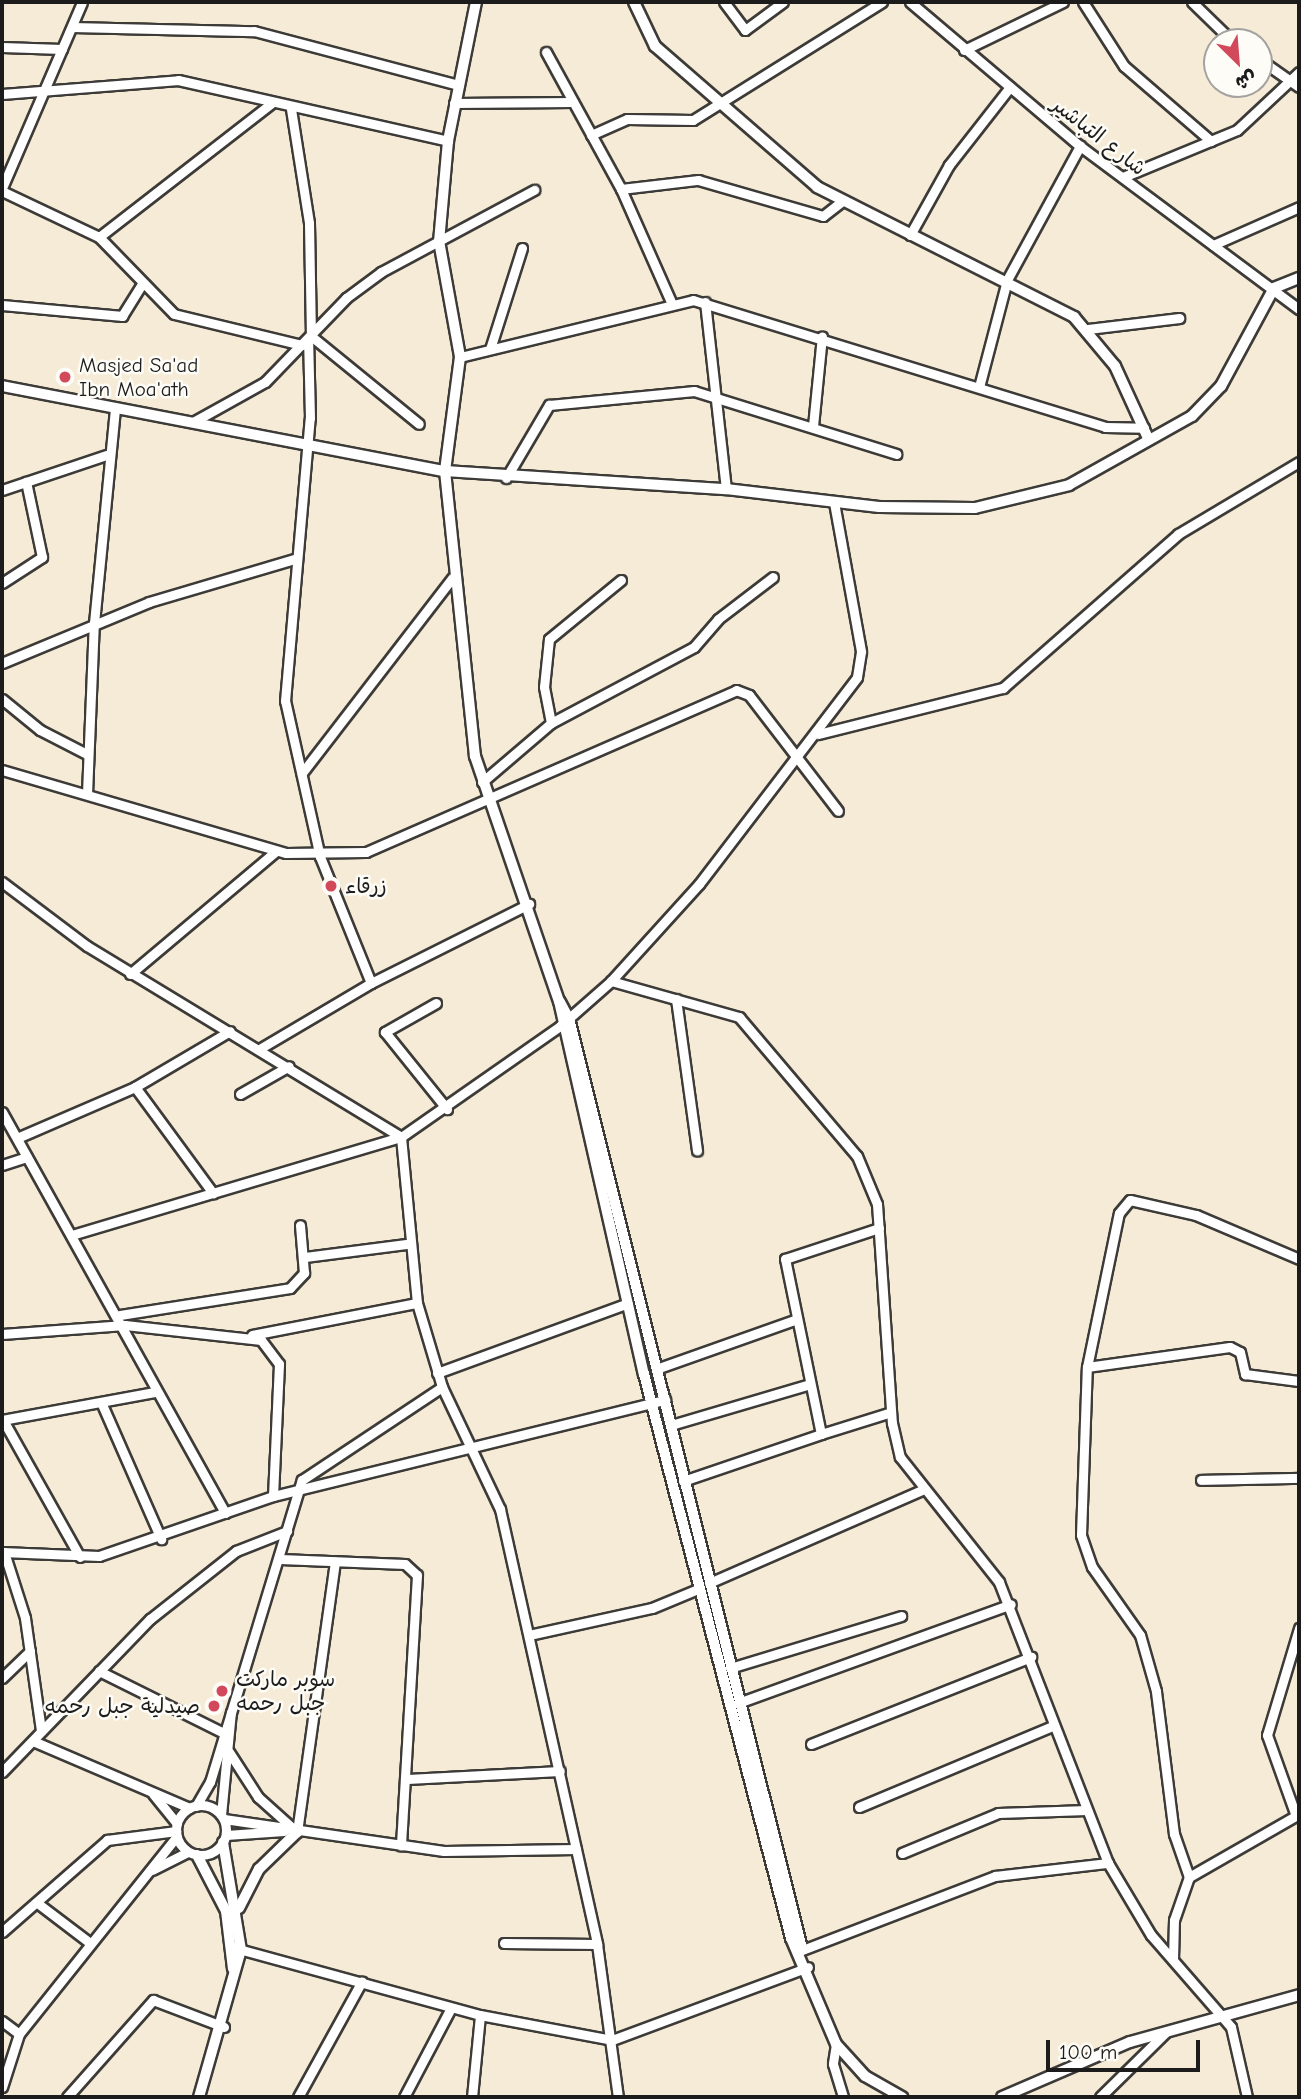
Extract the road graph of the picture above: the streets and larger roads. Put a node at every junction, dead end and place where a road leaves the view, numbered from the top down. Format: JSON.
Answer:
{"nodes":[{"id":1,"x":82,"y":2,"type":"edge"},
{"id":2,"x":476,"y":2,"type":"edge"},
{"id":3,"x":634,"y":2,"type":"edge"},
{"id":4,"x":723,"y":2,"type":"edge"},
{"id":5,"x":783,"y":2,"type":"edge"},
{"id":6,"x":882,"y":2,"type":"edge"},
{"id":7,"x":910,"y":2,"type":"edge"},
{"id":8,"x":1063,"y":2,"type":"edge"},
{"id":9,"x":1083,"y":2,"type":"edge"},
{"id":10,"x":1192,"y":2,"type":"edge"},
{"id":11,"x":72,"y":27,"type":"junction"},
{"id":12,"x":1219,"y":28,"type":"edge"},
{"id":13,"x":2,"y":47,"type":"edge"},
{"id":14,"x":62,"y":50,"type":"junction"},
{"id":15,"x":964,"y":50,"type":"junction"},
{"id":16,"x":546,"y":52,"type":"dead end"},
{"id":17,"x":1273,"y":68,"type":"edge"},
{"id":18,"x":1299,"y":72,"type":"edge"},
{"id":19,"x":1289,"y":79,"type":"junction"},
{"id":20,"x":459,"y":85,"type":"junction"},
{"id":21,"x":1010,"y":87,"type":"junction"},
{"id":22,"x":1299,"y":87,"type":"edge"},
{"id":23,"x":46,"y":92,"type":"junction"},
{"id":24,"x":2,"y":94,"type":"edge"},
{"id":25,"x":573,"y":102,"type":"junction"},
{"id":26,"x":272,"y":103,"type":"junction"},
{"id":27,"x":454,"y":103,"type":"junction"},
{"id":28,"x":716,"y":103,"type":"junction"},
{"id":29,"x":290,"y":109,"type":"junction"},
{"id":30,"x":591,"y":135,"type":"junction"},
{"id":31,"x":448,"y":141,"type":"junction"},
{"id":32,"x":1211,"y":141,"type":"junction"},
{"id":33,"x":1080,"y":146,"type":"junction"},
{"id":34,"x":1123,"y":177,"type":"junction"},
{"id":35,"x":621,"y":189,"type":"junction"},
{"id":36,"x":2,"y":190,"type":"edge"},
{"id":37,"x":534,"y":190,"type":"dead end"},
{"id":38,"x":841,"y":202,"type":"junction"},
{"id":39,"x":1299,"y":207,"type":"edge"},
{"id":40,"x":910,"y":234,"type":"junction"},
{"id":41,"x":99,"y":237,"type":"junction"},
{"id":42,"x":439,"y":241,"type":"junction"},
{"id":43,"x":1213,"y":245,"type":"junction"},
{"id":44,"x":522,"y":248,"type":"dead end"},
{"id":45,"x":1298,"y":277,"type":"edge"},
{"id":46,"x":1007,"y":280,"type":"junction"},
{"id":47,"x":141,"y":285,"type":"junction"},
{"id":48,"x":1274,"y":288,"type":"junction"},
{"id":49,"x":671,"y":302,"type":"junction"},
{"id":50,"x":705,"y":302,"type":"junction"},
{"id":51,"x":2,"y":305,"type":"edge"},
{"id":52,"x":1299,"y":309,"type":"edge"},
{"id":53,"x":1179,"y":318,"type":"dead end"},
{"id":54,"x":1088,"y":329,"type":"junction"},
{"id":55,"x":822,"y":336,"type":"junction"},
{"id":56,"x":307,"y":340,"type":"junction"},
{"id":57,"x":490,"y":349,"type":"junction"},
{"id":58,"x":460,"y":357,"type":"junction"},
{"id":59,"x":2,"y":386,"type":"edge"},
{"id":60,"x":979,"y":387,"type":"junction"},
{"id":61,"x":715,"y":393,"type":"junction"},
{"id":62,"x":115,"y":410,"type":"junction"},
{"id":63,"x":193,"y":422,"type":"junction"},
{"id":64,"x":419,"y":424,"type":"dead end"},
{"id":65,"x":813,"y":426,"type":"junction"},
{"id":66,"x":1146,"y":433,"type":"junction"},
{"id":67,"x":307,"y":443,"type":"junction"},
{"id":68,"x":895,"y":454,"type":"dead end"},
{"id":69,"x":106,"y":455,"type":"junction"},
{"id":70,"x":1299,"y":462,"type":"edge"},
{"id":71,"x":445,"y":471,"type":"junction"},
{"id":72,"x":506,"y":478,"type":"junction"},
{"id":73,"x":26,"y":482,"type":"junction"},
{"id":74,"x":2,"y":489,"type":"edge"},
{"id":75,"x":726,"y":489,"type":"junction"},
{"id":76,"x":834,"y":502,"type":"junction"},
{"id":77,"x":294,"y":559,"type":"junction"},
{"id":78,"x":452,"y":578,"type":"junction"},
{"id":79,"x":773,"y":578,"type":"dead end"},
{"id":80,"x":621,"y":580,"type":"dead end"},
{"id":81,"x":2,"y":583,"type":"edge"},
{"id":82,"x":94,"y":623,"type":"junction"},
{"id":83,"x":2,"y":663,"type":"edge"},
{"id":84,"x":2,"y":699,"type":"edge"},
{"id":85,"x":551,"y":723,"type":"junction"},
{"id":86,"x":818,"y":734,"type":"junction"},
{"id":87,"x":87,"y":754,"type":"junction"},
{"id":88,"x":797,"y":756,"type":"junction"},
{"id":89,"x":2,"y":770,"type":"edge"},
{"id":90,"x":302,"y":773,"type":"junction"},
{"id":91,"x":482,"y":782,"type":"junction"},
{"id":92,"x":87,"y":794,"type":"junction"},
{"id":93,"x":487,"y":797,"type":"junction"},
{"id":94,"x":838,"y":811,"type":"dead end"},
{"id":95,"x":276,"y":851,"type":"junction"},
{"id":96,"x":320,"y":856,"type":"junction"},
{"id":97,"x":2,"y":882,"type":"edge"},
{"id":98,"x":529,"y":904,"type":"junction"},
{"id":99,"x":131,"y":974,"type":"junction"},
{"id":100,"x":611,"y":981,"type":"junction"},
{"id":101,"x":371,"y":983,"type":"junction"},
{"id":102,"x":677,"y":999,"type":"junction"},
{"id":103,"x":436,"y":1003,"type":"dead end"},
{"id":104,"x":565,"y":1022,"type":"junction"},
{"id":105,"x":230,"y":1031,"type":"junction"},
{"id":106,"x":261,"y":1048,"type":"junction"},
{"id":107,"x":289,"y":1066,"type":"junction"},
{"id":108,"x":135,"y":1087,"type":"junction"},
{"id":109,"x":240,"y":1094,"type":"dead end"},
{"id":110,"x":447,"y":1109,"type":"junction"},
{"id":111,"x":2,"y":1112,"type":"edge"},
{"id":112,"x":401,"y":1137,"type":"junction"},
{"id":113,"x":17,"y":1138,"type":"junction"},
{"id":114,"x":697,"y":1151,"type":"dead end"},
{"id":115,"x":27,"y":1157,"type":"junction"},
{"id":116,"x":2,"y":1165,"type":"edge"},
{"id":117,"x":212,"y":1193,"type":"junction"},
{"id":118,"x":300,"y":1225,"type":"dead end"},
{"id":119,"x":879,"y":1228,"type":"junction"},
{"id":120,"x":75,"y":1234,"type":"junction"},
{"id":121,"x":406,"y":1244,"type":"junction"},
{"id":122,"x":305,"y":1257,"type":"junction"},
{"id":123,"x":1299,"y":1259,"type":"edge"},
{"id":124,"x":417,"y":1303,"type":"junction"},
{"id":125,"x":628,"y":1303,"type":"junction"},
{"id":126,"x":120,"y":1315,"type":"junction"},
{"id":127,"x":794,"y":1320,"type":"junction"},
{"id":128,"x":125,"y":1325,"type":"junction"},
{"id":129,"x":2,"y":1334,"type":"edge"},
{"id":130,"x":252,"y":1335,"type":"junction"},
{"id":131,"x":1087,"y":1367,"type":"junction"},
{"id":132,"x":656,"y":1369,"type":"junction"},
{"id":133,"x":437,"y":1373,"type":"junction"},
{"id":134,"x":1299,"y":1381,"type":"edge"},
{"id":135,"x":807,"y":1385,"type":"junction"},
{"id":136,"x":442,"y":1387,"type":"junction"},
{"id":137,"x":154,"y":1392,"type":"junction"},
{"id":138,"x":665,"y":1400,"type":"junction"},
{"id":139,"x":101,"y":1402,"type":"junction"},
{"id":140,"x":652,"y":1403,"type":"junction"},
{"id":141,"x":891,"y":1412,"type":"junction"},
{"id":142,"x":2,"y":1420,"type":"edge"},
{"id":143,"x":671,"y":1424,"type":"junction"},
{"id":144,"x":821,"y":1434,"type":"junction"},
{"id":145,"x":476,"y":1448,"type":"junction"},
{"id":146,"x":1299,"y":1478,"type":"edge"},
{"id":147,"x":1201,"y":1480,"type":"dead end"},
{"id":148,"x":683,"y":1481,"type":"junction"},
{"id":149,"x":298,"y":1490,"type":"junction"},
{"id":150,"x":922,"y":1490,"type":"junction"},
{"id":151,"x":273,"y":1496,"type":"junction"},
{"id":152,"x":225,"y":1513,"type":"junction"},
{"id":153,"x":287,"y":1531,"type":"junction"},
{"id":154,"x":161,"y":1539,"type":"junction"},
{"id":155,"x":3,"y":1552,"type":"edge"},
{"id":156,"x":80,"y":1557,"type":"junction"},
{"id":157,"x":280,"y":1559,"type":"junction"},
{"id":158,"x":335,"y":1562,"type":"junction"},
{"id":159,"x":709,"y":1583,"type":"junction"},
{"id":160,"x":698,"y":1588,"type":"junction"},
{"id":161,"x":1011,"y":1604,"type":"junction"},
{"id":162,"x":901,"y":1616,"type":"dead end"},
{"id":163,"x":1299,"y":1628,"type":"edge"},
{"id":164,"x":529,"y":1635,"type":"junction"},
{"id":165,"x":30,"y":1651,"type":"junction"},
{"id":166,"x":1031,"y":1657,"type":"junction"},
{"id":167,"x":730,"y":1668,"type":"junction"},
{"id":168,"x":99,"y":1671,"type":"junction"},
{"id":169,"x":2,"y":1678,"type":"edge"},
{"id":170,"x":733,"y":1705,"type":"junction"},
{"id":171,"x":231,"y":1706,"type":"junction"},
{"id":172,"x":1053,"y":1726,"type":"junction"},
{"id":173,"x":40,"y":1731,"type":"junction"},
{"id":174,"x":222,"y":1731,"type":"junction"},
{"id":175,"x":33,"y":1741,"type":"junction"},
{"id":176,"x":811,"y":1744,"type":"dead end"},
{"id":177,"x":229,"y":1752,"type":"junction"},
{"id":178,"x":560,"y":1771,"type":"junction"},
{"id":179,"x":2,"y":1772,"type":"edge"},
{"id":180,"x":407,"y":1779,"type":"junction"},
{"id":181,"x":153,"y":1794,"type":"junction"},
{"id":182,"x":193,"y":1807,"type":"junction"},
{"id":183,"x":859,"y":1807,"type":"dead end"},
{"id":184,"x":1087,"y":1810,"type":"junction"},
{"id":185,"x":1297,"y":1815,"type":"edge"},
{"id":186,"x":223,"y":1817,"type":"junction"},
{"id":187,"x":176,"y":1831,"type":"junction"},
{"id":188,"x":284,"y":1831,"type":"junction"},
{"id":189,"x":297,"y":1832,"type":"junction"},
{"id":190,"x":225,"y":1838,"type":"junction"},
{"id":191,"x":401,"y":1846,"type":"junction"},
{"id":192,"x":576,"y":1849,"type":"junction"},
{"id":193,"x":193,"y":1853,"type":"junction"},
{"id":194,"x":902,"y":1853,"type":"dead end"},
{"id":195,"x":1108,"y":1863,"type":"junction"},
{"id":196,"x":151,"y":1871,"type":"junction"},
{"id":197,"x":1189,"y":1877,"type":"junction"},
{"id":198,"x":40,"y":1905,"type":"junction"},
{"id":199,"x":239,"y":1910,"type":"junction"},
{"id":200,"x":2,"y":1933,"type":"edge"},
{"id":201,"x":90,"y":1943,"type":"junction"},
{"id":202,"x":504,"y":1943,"type":"dead end"},
{"id":203,"x":597,"y":1944,"type":"junction"},
{"id":204,"x":236,"y":1948,"type":"junction"},
{"id":205,"x":799,"y":1951,"type":"junction"},
{"id":206,"x":1174,"y":1965,"type":"junction"},
{"id":207,"x":807,"y":1971,"type":"junction"},
{"id":208,"x":362,"y":1980,"type":"junction"},
{"id":209,"x":1299,"y":1995,"type":"edge"},
{"id":210,"x":451,"y":2008,"type":"junction"},
{"id":211,"x":480,"y":2015,"type":"junction"},
{"id":212,"x":1218,"y":2015,"type":"junction"},
{"id":213,"x":2,"y":2021,"type":"edge"},
{"id":214,"x":224,"y":2027,"type":"junction"},
{"id":215,"x":1168,"y":2030,"type":"junction"},
{"id":216,"x":19,"y":2034,"type":"junction"},
{"id":217,"x":612,"y":2040,"type":"junction"},
{"id":218,"x":836,"y":2044,"type":"junction"},
{"id":219,"x":2,"y":2087,"type":"edge"},
{"id":220,"x":67,"y":2097,"type":"edge"},
{"id":221,"x":199,"y":2097,"type":"edge"},
{"id":222,"x":298,"y":2097,"type":"edge"},
{"id":223,"x":404,"y":2097,"type":"edge"},
{"id":224,"x":472,"y":2097,"type":"edge"},
{"id":225,"x":618,"y":2097,"type":"edge"},
{"id":226,"x":843,"y":2097,"type":"edge"},
{"id":227,"x":902,"y":2097,"type":"edge"},
{"id":228,"x":1002,"y":2097,"type":"edge"},
{"id":229,"x":1100,"y":2097,"type":"edge"},
{"id":230,"x":1247,"y":2097,"type":"edge"}],
"edges":[{"from":1,"to":11,"type":"street"},
{"from":2,"to":20,"type":"street"},
{"from":3,"to":28,"type":"street"},
{"from":4,"to":5,"type":"street"},
{"from":6,"to":28,"type":"street"},
{"from":7,"to":15,"type":"street","name":"شارع التباشير"},
{"from":8,"to":15,"type":"street"},
{"from":9,"to":32,"type":"street"},
{"from":10,"to":12,"type":"street"},
{"from":11,"to":14,"type":"street"},
{"from":11,"to":20,"type":"street"},
{"from":13,"to":14,"type":"street"},
{"from":14,"to":23,"type":"street"},
{"from":15,"to":21,"type":"street","name":"شارع التباشير"},
{"from":16,"to":25,"type":"street"},
{"from":17,"to":19,"type":"street"},
{"from":18,"to":19,"type":"street"},
{"from":19,"to":22,"type":"street"},
{"from":19,"to":32,"type":"street"},
{"from":20,"to":27,"type":"street"},
{"from":21,"to":33,"type":"street","name":"شارع التباشير"},
{"from":21,"to":40,"type":"street"},
{"from":23,"to":24,"type":"street"},
{"from":23,"to":26,"type":"street"},
{"from":23,"to":36,"type":"street"},
{"from":25,"to":27,"type":"street"},
{"from":25,"to":30,"type":"street"},
{"from":26,"to":29,"type":"street"},
{"from":26,"to":41,"type":"street"},
{"from":27,"to":31,"type":"street"},
{"from":28,"to":30,"type":"street"},
{"from":28,"to":38,"type":"street"},
{"from":29,"to":31,"type":"street"},
{"from":29,"to":56,"type":"street"},
{"from":30,"to":35,"type":"street"},
{"from":31,"to":42,"type":"street"},
{"from":32,"to":34,"type":"street"},
{"from":33,"to":34,"type":"street","name":"شارع التباشير"},
{"from":33,"to":46,"type":"street"},
{"from":34,"to":43,"type":"street","name":"شارع التباشير"},
{"from":35,"to":38,"type":"street"},
{"from":35,"to":49,"type":"street"},
{"from":36,"to":41,"type":"street"},
{"from":37,"to":42,"type":"street"},
{"from":38,"to":40,"type":"street"},
{"from":39,"to":43,"type":"street"},
{"from":40,"to":46,"type":"street"},
{"from":41,"to":47,"type":"street"},
{"from":42,"to":56,"type":"street"},
{"from":42,"to":58,"type":"street"},
{"from":43,"to":48,"type":"street","name":"شارع التباشير"},
{"from":44,"to":57,"type":"street"},
{"from":45,"to":48,"type":"street"},
{"from":46,"to":54,"type":"street"},
{"from":46,"to":60,"type":"street"},
{"from":47,"to":51,"type":"street"},
{"from":47,"to":56,"type":"street"},
{"from":48,"to":52,"type":"street","name":"شارع التباشير"},
{"from":48,"to":66,"type":"street"},
{"from":49,"to":50,"type":"street"},
{"from":49,"to":57,"type":"street"},
{"from":50,"to":55,"type":"street"},
{"from":50,"to":61,"type":"street"},
{"from":53,"to":54,"type":"street"},
{"from":54,"to":66,"type":"street"},
{"from":55,"to":60,"type":"street"},
{"from":55,"to":65,"type":"street"},
{"from":56,"to":63,"type":"street"},
{"from":56,"to":64,"type":"street"},
{"from":56,"to":67,"type":"street"},
{"from":57,"to":58,"type":"street"},
{"from":58,"to":71,"type":"street"},
{"from":59,"to":62,"type":"street"},
{"from":60,"to":66,"type":"street"},
{"from":61,"to":65,"type":"street"},
{"from":61,"to":72,"type":"street"},
{"from":61,"to":75,"type":"street"},
{"from":62,"to":63,"type":"street"},
{"from":62,"to":69,"type":"street"},
{"from":63,"to":67,"type":"street"},
{"from":65,"to":68,"type":"street"},
{"from":66,"to":76,"type":"street"},
{"from":67,"to":71,"type":"street"},
{"from":67,"to":77,"type":"street"},
{"from":69,"to":73,"type":"street"},
{"from":69,"to":82,"type":"street"},
{"from":70,"to":86,"type":"street"},
{"from":71,"to":72,"type":"street"},
{"from":71,"to":78,"type":"street"},
{"from":72,"to":75,"type":"street"},
{"from":73,"to":74,"type":"street"},
{"from":73,"to":81,"type":"street"},
{"from":75,"to":76,"type":"street"},
{"from":76,"to":86,"type":"street"},
{"from":77,"to":82,"type":"street"},
{"from":77,"to":90,"type":"street"},
{"from":78,"to":90,"type":"street"},
{"from":78,"to":91,"type":"street"},
{"from":79,"to":85,"type":"street"},
{"from":80,"to":85,"type":"street"},
{"from":82,"to":83,"type":"street"},
{"from":82,"to":87,"type":"street"},
{"from":84,"to":87,"type":"street"},
{"from":85,"to":91,"type":"street"},
{"from":86,"to":88,"type":"street"},
{"from":87,"to":92,"type":"street"},
{"from":88,"to":93,"type":"street"},
{"from":88,"to":94,"type":"street"},
{"from":88,"to":100,"type":"street"},
{"from":89,"to":92,"type":"street"},
{"from":90,"to":96,"type":"street"},
{"from":91,"to":93,"type":"street"},
{"from":92,"to":95,"type":"street"},
{"from":93,"to":96,"type":"street"},
{"from":93,"to":98,"type":"street"},
{"from":95,"to":96,"type":"street"},
{"from":95,"to":99,"type":"street"},
{"from":96,"to":101,"type":"street"},
{"from":97,"to":99,"type":"street"},
{"from":98,"to":101,"type":"street"},
{"from":98,"to":104,"type":"street"},
{"from":99,"to":105,"type":"street"},
{"from":100,"to":102,"type":"street"},
{"from":100,"to":104,"type":"street"},
{"from":101,"to":106,"type":"street"},
{"from":102,"to":114,"type":"street"},
{"from":102,"to":119,"type":"street"},
{"from":103,"to":110,"type":"street"},
{"from":104,"to":110,"type":"street"},
{"from":104,"to":125,"type":"street"},
{"from":104,"to":132,"type":"street"},
{"from":105,"to":106,"type":"street"},
{"from":105,"to":108,"type":"street"},
{"from":106,"to":107,"type":"street"},
{"from":107,"to":109,"type":"street"},
{"from":107,"to":112,"type":"street"},
{"from":108,"to":113,"type":"street"},
{"from":108,"to":117,"type":"street"},
{"from":110,"to":112,"type":"street"},
{"from":111,"to":113,"type":"street"},
{"from":112,"to":117,"type":"street"},
{"from":112,"to":121,"type":"street"},
{"from":113,"to":115,"type":"street"},
{"from":115,"to":116,"type":"street"},
{"from":115,"to":120,"type":"street"},
{"from":117,"to":120,"type":"street"},
{"from":118,"to":122,"type":"street"},
{"from":119,"to":127,"type":"street"},
{"from":119,"to":141,"type":"street"},
{"from":120,"to":126,"type":"street"},
{"from":121,"to":122,"type":"street"},
{"from":121,"to":124,"type":"street"},
{"from":122,"to":126,"type":"street"},
{"from":123,"to":131,"type":"street"},
{"from":124,"to":130,"type":"street"},
{"from":124,"to":133,"type":"street"},
{"from":125,"to":133,"type":"street"},
{"from":125,"to":140,"type":"street"},
{"from":126,"to":128,"type":"street"},
{"from":127,"to":132,"type":"street"},
{"from":127,"to":135,"type":"street"},
{"from":128,"to":129,"type":"street"},
{"from":128,"to":130,"type":"street"},
{"from":128,"to":137,"type":"street"},
{"from":130,"to":151,"type":"street"},
{"from":131,"to":134,"type":"street"},
{"from":131,"to":197,"type":"street"},
{"from":132,"to":138,"type":"street"},
{"from":133,"to":136,"type":"street"},
{"from":135,"to":143,"type":"street"},
{"from":135,"to":144,"type":"street"},
{"from":136,"to":145,"type":"street"},
{"from":136,"to":149,"type":"street"},
{"from":137,"to":139,"type":"street"},
{"from":137,"to":152,"type":"street"},
{"from":138,"to":140,"type":"street"},
{"from":138,"to":143,"type":"street"},
{"from":139,"to":142,"type":"street"},
{"from":139,"to":154,"type":"street"},
{"from":140,"to":145,"type":"street"},
{"from":140,"to":160,"type":"street"},
{"from":141,"to":144,"type":"street"},
{"from":141,"to":150,"type":"street"},
{"from":142,"to":156,"type":"street"},
{"from":143,"to":148,"type":"street"},
{"from":144,"to":148,"type":"street"},
{"from":145,"to":149,"type":"street"},
{"from":145,"to":164,"type":"street"},
{"from":146,"to":147,"type":"street"},
{"from":148,"to":159,"type":"street"},
{"from":149,"to":151,"type":"street"},
{"from":149,"to":153,"type":"street"},
{"from":150,"to":159,"type":"street"},
{"from":150,"to":161,"type":"street"},
{"from":151,"to":152,"type":"street"},
{"from":152,"to":154,"type":"street"},
{"from":153,"to":157,"type":"street"},
{"from":153,"to":168,"type":"street"},
{"from":154,"to":156,"type":"street"},
{"from":155,"to":156,"type":"street"},
{"from":155,"to":165,"type":"street"},
{"from":157,"to":158,"type":"street"},
{"from":157,"to":171,"type":"street"},
{"from":158,"to":180,"type":"street"},
{"from":158,"to":189,"type":"street"},
{"from":159,"to":160,"type":"street"},
{"from":159,"to":167,"type":"street"},
{"from":160,"to":164,"type":"street"},
{"from":160,"to":170,"type":"street"},
{"from":161,"to":166,"type":"street"},
{"from":161,"to":170,"type":"street"},
{"from":162,"to":167,"type":"street"},
{"from":163,"to":185,"type":"street"},
{"from":164,"to":178,"type":"street"},
{"from":165,"to":169,"type":"street"},
{"from":165,"to":173,"type":"street"},
{"from":166,"to":172,"type":"street"},
{"from":166,"to":176,"type":"street"},
{"from":167,"to":170,"type":"street"},
{"from":168,"to":173,"type":"street"},
{"from":168,"to":174,"type":"street"},
{"from":170,"to":205,"type":"street"},
{"from":171,"to":174,"type":"street"},
{"from":171,"to":177,"type":"street"},
{"from":172,"to":183,"type":"street"},
{"from":172,"to":184,"type":"street"},
{"from":173,"to":175,"type":"street"},
{"from":174,"to":182,"type":"street"},
{"from":175,"to":179,"type":"street"},
{"from":175,"to":181,"type":"street"},
{"from":177,"to":186,"type":"street"},
{"from":177,"to":189,"type":"street"},
{"from":178,"to":180,"type":"street"},
{"from":178,"to":192,"type":"street"},
{"from":180,"to":191,"type":"street"},
{"from":181,"to":182,"type":"street"},
{"from":181,"to":187,"type":"street"},
{"from":182,"to":186,"type":"street"},
{"from":182,"to":187,"type":"street"},
{"from":184,"to":194,"type":"street"},
{"from":184,"to":195,"type":"street"},
{"from":185,"to":197,"type":"street"},
{"from":186,"to":188,"type":"street"},
{"from":186,"to":190,"type":"street"},
{"from":187,"to":193,"type":"street"},
{"from":187,"to":196,"type":"street"},
{"from":187,"to":198,"type":"street"},
{"from":188,"to":189,"type":"street"},
{"from":188,"to":190,"type":"street"},
{"from":189,"to":191,"type":"street"},
{"from":189,"to":199,"type":"street"},
{"from":190,"to":193,"type":"street"},
{"from":190,"to":199,"type":"street"},
{"from":191,"to":192,"type":"street"},
{"from":192,"to":203,"type":"street"},
{"from":193,"to":196,"type":"street"},
{"from":193,"to":204,"type":"street"},
{"from":195,"to":205,"type":"street"},
{"from":195,"to":206,"type":"street"},
{"from":196,"to":201,"type":"street"},
{"from":197,"to":206,"type":"street"},
{"from":198,"to":200,"type":"street"},
{"from":198,"to":201,"type":"street"},
{"from":199,"to":204,"type":"street"},
{"from":201,"to":216,"type":"street"},
{"from":202,"to":203,"type":"street"},
{"from":203,"to":217,"type":"street"},
{"from":204,"to":208,"type":"street"},
{"from":204,"to":214,"type":"street"},
{"from":205,"to":207,"type":"street"},
{"from":206,"to":212,"type":"street"},
{"from":207,"to":217,"type":"street"},
{"from":207,"to":218,"type":"street"},
{"from":208,"to":210,"type":"street"},
{"from":208,"to":222,"type":"street"},
{"from":209,"to":212,"type":"street"},
{"from":210,"to":211,"type":"street"},
{"from":210,"to":223,"type":"street"},
{"from":211,"to":217,"type":"street"},
{"from":211,"to":224,"type":"street"},
{"from":212,"to":215,"type":"street"},
{"from":212,"to":230,"type":"street"},
{"from":213,"to":216,"type":"street"},
{"from":214,"to":220,"type":"street"},
{"from":214,"to":221,"type":"street"},
{"from":215,"to":228,"type":"street"},
{"from":215,"to":229,"type":"street"},
{"from":216,"to":219,"type":"street"},
{"from":217,"to":225,"type":"street"},
{"from":218,"to":226,"type":"street"},
{"from":218,"to":227,"type":"street"}]}
